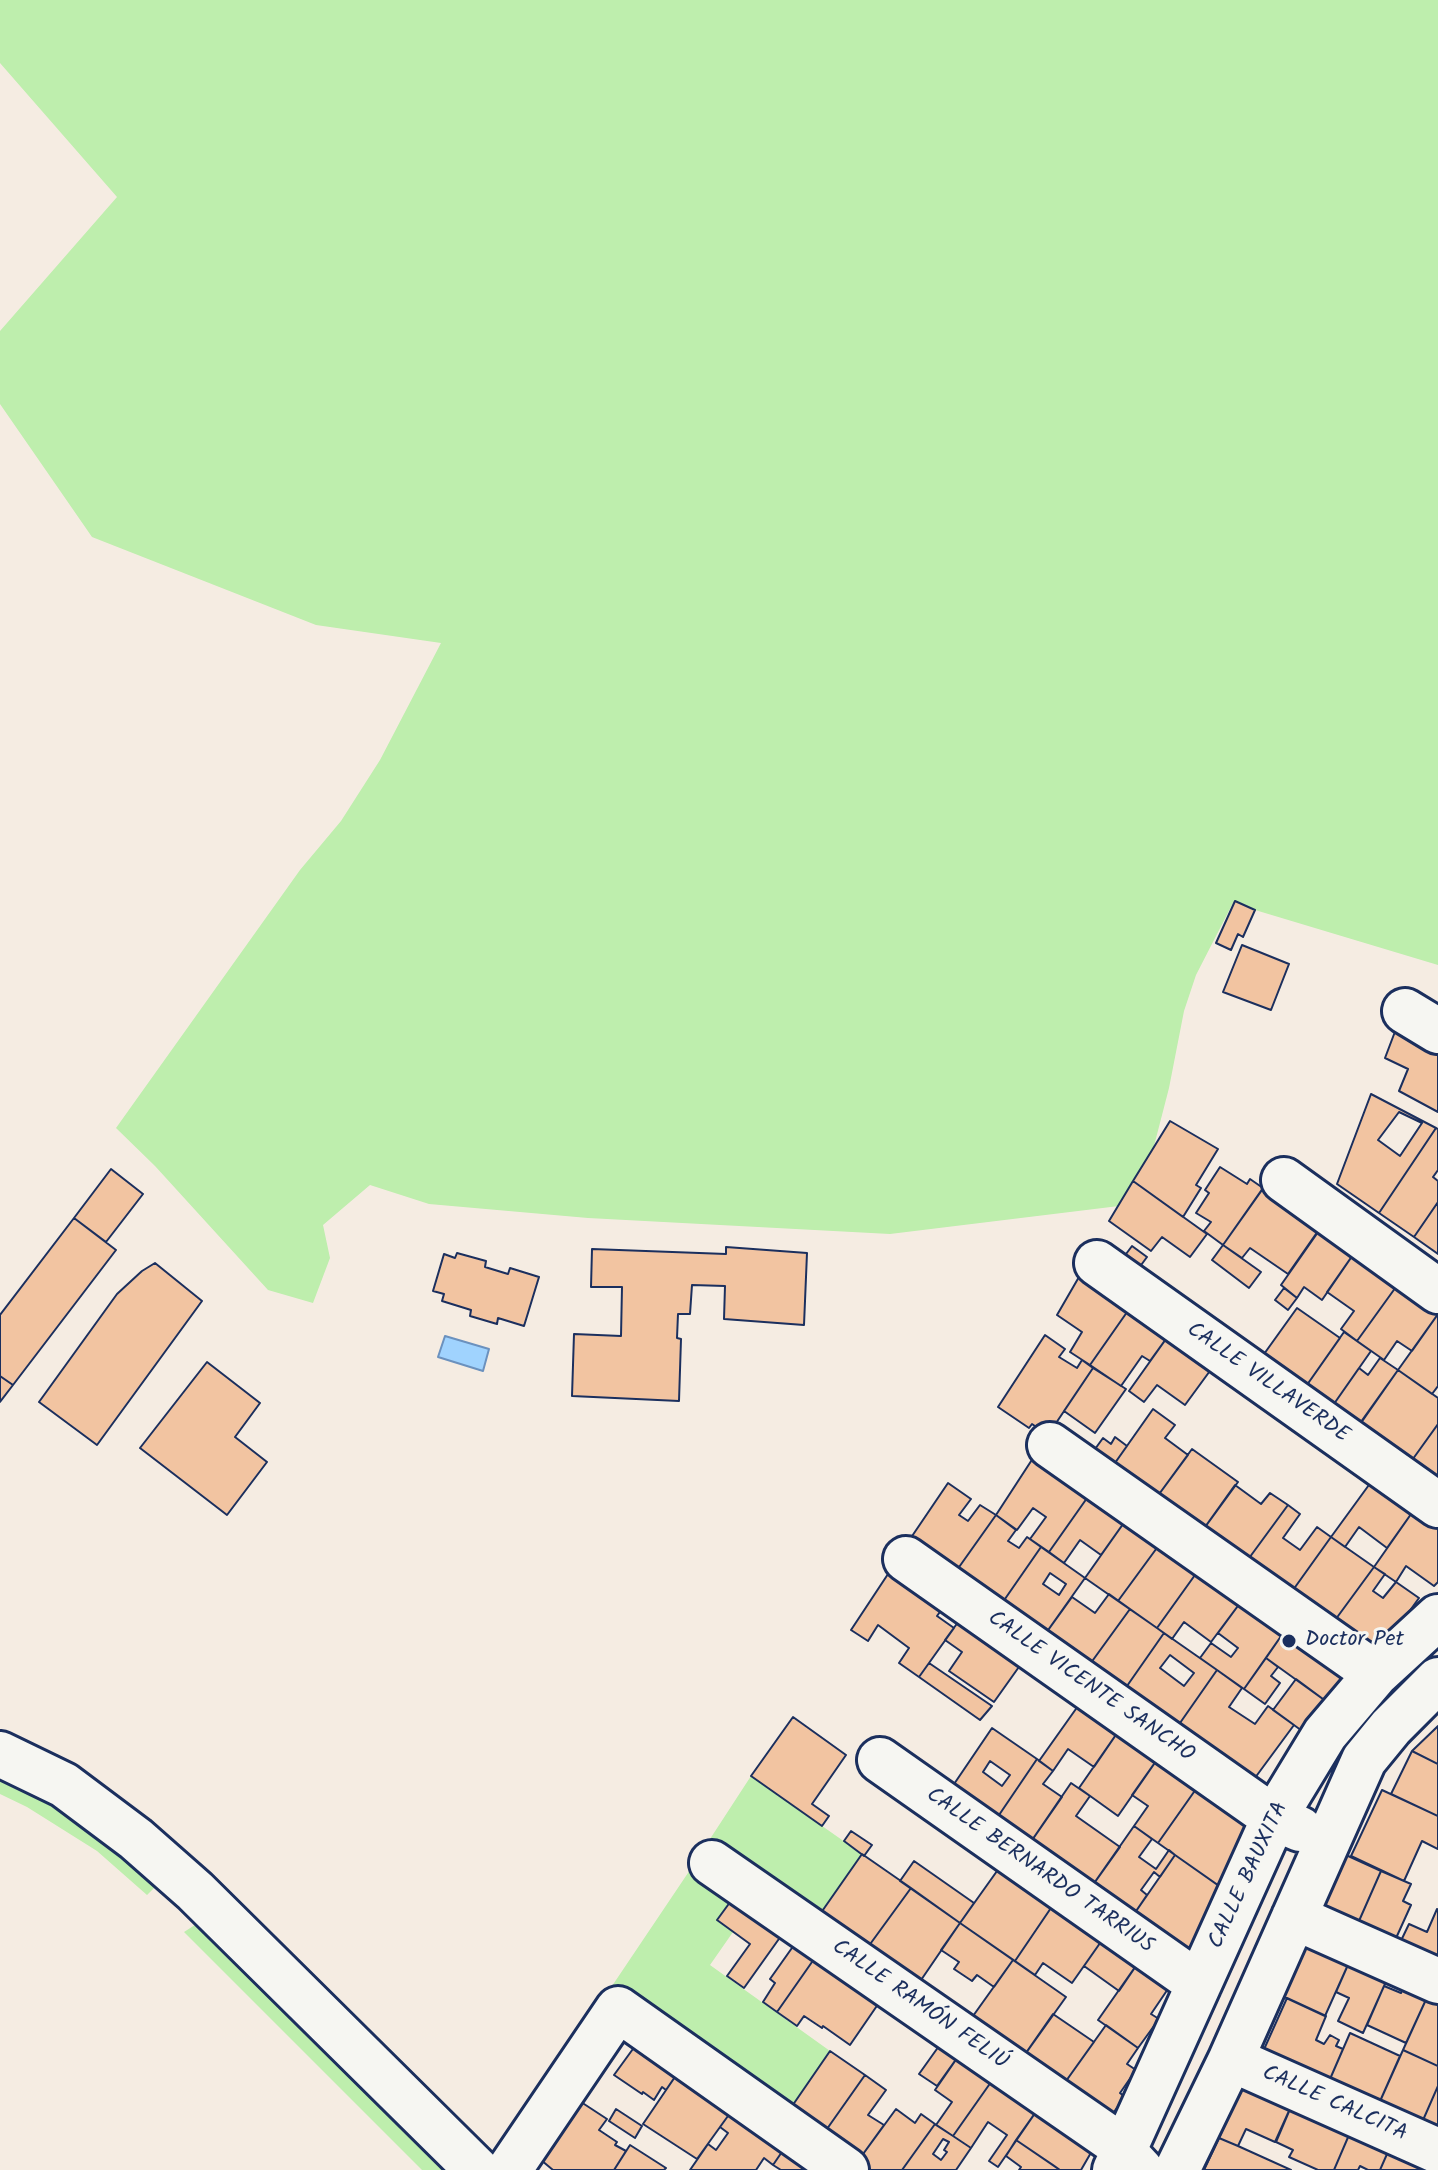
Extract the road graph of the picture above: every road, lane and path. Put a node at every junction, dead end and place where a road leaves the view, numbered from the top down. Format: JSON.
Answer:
{"nodes":[{"id":1,"x":1284,"y":1180,"type":"dead end"},
{"id":2,"x":1097,"y":1263,"type":"dead end"},
{"id":3,"x":1438,"y":1291,"type":"edge"},
{"id":4,"x":1050,"y":1445,"type":"dead end"},
{"id":5,"x":1438,"y":1505,"type":"edge"},
{"id":6,"x":906,"y":1559,"type":"dead end"},
{"id":7,"x":1438,"y":1617,"type":"edge"},
{"id":8,"x":1376,"y":1674,"type":"junction"},
{"id":9,"x":1438,"y":1680,"type":"edge"},
{"id":10,"x":0,"y":1754,"type":"edge"},
{"id":11,"x":880,"y":1760,"type":"dead end"},
{"id":12,"x":1274,"y":1818,"type":"junction"},
{"id":13,"x":1327,"y":1842,"type":"junction"},
{"id":14,"x":712,"y":1863,"type":"dead end"},
{"id":15,"x":1294,"y":1917,"type":"junction"},
{"id":16,"x":1438,"y":1981,"type":"edge"},
{"id":17,"x":1199,"y":1984,"type":"junction"},
{"id":18,"x":1231,"y":2059,"type":"junction"},
{"id":19,"x":1438,"y":2151,"type":"edge"},
{"id":20,"x":1127,"y":2164,"type":"edge"},
{"id":21,"x":477,"y":2170,"type":"edge"},
{"id":22,"x":509,"y":2170,"type":"edge"},
{"id":23,"x":846,"y":2170,"type":"edge"},
{"id":24,"x":1177,"y":2170,"type":"edge"}],
"edges":[{"from":1,"to":3,"type":"street"},
{"from":2,"to":5,"type":"street","name":"CALLE VILLAVERDE"},
{"from":4,"to":8,"type":"street"},
{"from":6,"to":12,"type":"street","name":"CALLE VICENTE SANCHO"},
{"from":7,"to":8,"type":"street","name":"CALLE BAUXITA"},
{"from":8,"to":12,"type":"street","name":"CALLE BAUXITA"},
{"from":9,"to":13,"type":"street"},
{"from":10,"to":21,"type":"street"},
{"from":11,"to":17,"type":"street","name":"CALLE BERNARDO TARRIUS"},
{"from":12,"to":13,"type":"street","name":"CALLE VICENTE SANCHO"},
{"from":12,"to":17,"type":"street","name":"CALLE BAUXITA"},
{"from":13,"to":15,"type":"street"},
{"from":14,"to":20,"type":"street","name":"CALLE RAMÓN FELIÚ"},
{"from":15,"to":16,"type":"street"},
{"from":15,"to":18,"type":"street"},
{"from":17,"to":20,"type":"street","name":"CALLE BAUXITA"},
{"from":18,"to":19,"type":"street","name":"CALLE CALCITA"},
{"from":18,"to":24,"type":"street"},
{"from":22,"to":23,"type":"street"}]}
